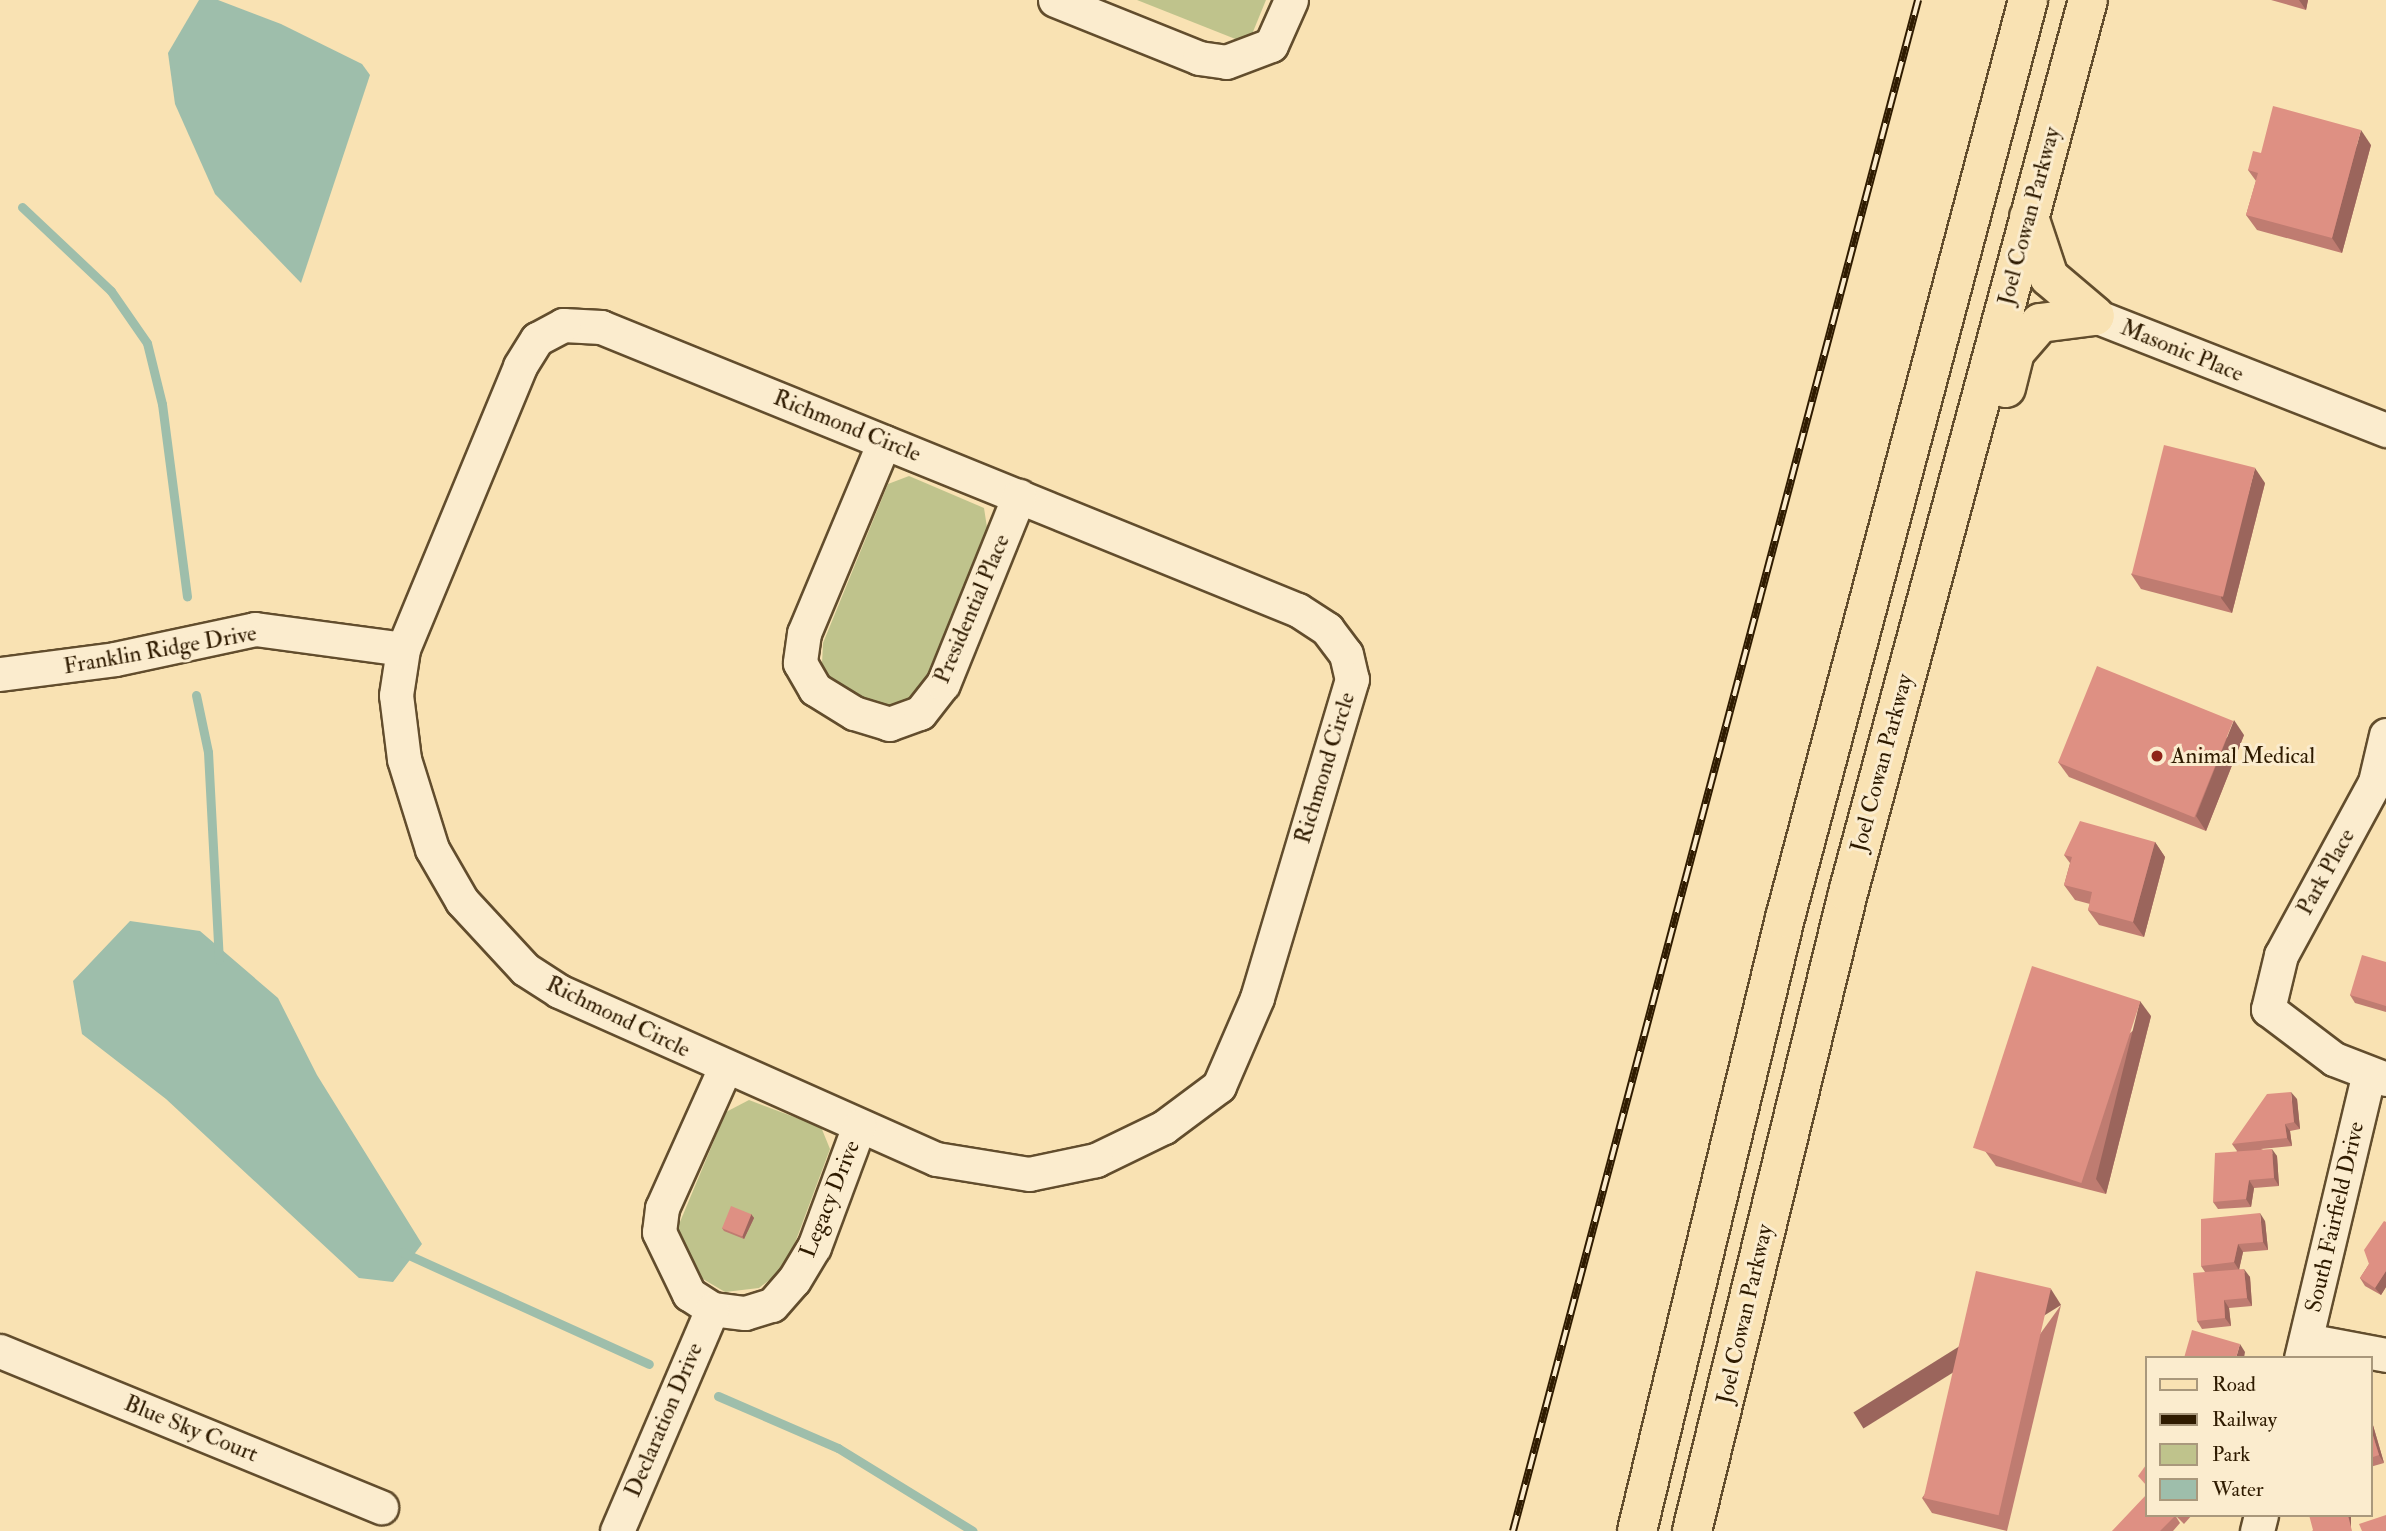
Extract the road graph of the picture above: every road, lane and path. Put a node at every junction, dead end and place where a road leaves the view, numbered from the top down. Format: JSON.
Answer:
{"nodes":[{"id":1,"x":1055,"y":0,"type":"edge"},
{"id":2,"x":1291,"y":0,"type":"edge"},
{"id":3,"x":2028,"y":0,"type":"edge"},
{"id":4,"x":2088,"y":0,"type":"edge"},
{"id":5,"x":2029,"y":217,"type":"junction"},
{"id":6,"x":2095,"y":316,"type":"junction"},
{"id":7,"x":2386,"y":430,"type":"edge"},
{"id":8,"x":884,"y":442,"type":"junction"},
{"id":9,"x":1019,"y":496,"type":"junction"},
{"id":10,"x":1918,"y":628,"type":"junction"},
{"id":11,"x":402,"y":649,"type":"junction"},
{"id":12,"x":0,"y":674,"type":"edge"},
{"id":13,"x":2386,"y":735,"type":"edge"},
{"id":14,"x":724,"y":1069,"type":"junction"},
{"id":15,"x":2377,"y":1078,"type":"edge"},
{"id":16,"x":859,"y":1126,"type":"junction"},
{"id":17,"x":712,"y":1310,"type":"junction"},
{"id":18,"x":2303,"y":1349,"type":"edge"},
{"id":19,"x":0,"y":1351,"type":"edge"},
{"id":20,"x":2386,"y":1354,"type":"edge"},
{"id":21,"x":381,"y":1507,"type":"dead end"},
{"id":22,"x":617,"y":1531,"type":"edge"},
{"id":23,"x":1637,"y":1531,"type":"edge"},
{"id":24,"x":1692,"y":1531,"type":"edge"}],
"edges":[{"from":1,"to":2,"type":"street"},
{"from":3,"to":23,"type":"main road"},
{"from":4,"to":5,"type":"main road","name":"Joel Cowan Parkway"},
{"from":5,"to":6,"type":"main road","name":"Masonic Place"},
{"from":5,"to":10,"type":"main road","name":"Joel Cowan Parkway"},
{"from":6,"to":7,"type":"street","name":"Masonic Place"},
{"from":6,"to":10,"type":"main road"},
{"from":8,"to":9,"type":"street","name":"Richmond Circle"},
{"from":8,"to":9,"type":"street","name":"Presidential Place"},
{"from":8,"to":11,"type":"street","name":"Richmond Circle"},
{"from":9,"to":16,"type":"street","name":"Richmond Circle"},
{"from":10,"to":24,"type":"main road","name":"Joel Cowan Parkway"},
{"from":11,"to":12,"type":"street","name":"Franklin Ridge Drive"},
{"from":11,"to":14,"type":"street","name":"Richmond Circle"},
{"from":13,"to":15,"type":"street","name":"Park Place"},
{"from":14,"to":16,"type":"street","name":"Richmond Circle"},
{"from":14,"to":17,"type":"street"},
{"from":15,"to":18,"type":"street","name":"South Fairfield Drive"},
{"from":16,"to":17,"type":"street","name":"Legacy Drive"},
{"from":17,"to":22,"type":"street","name":"Declaration Drive"},
{"from":18,"to":20,"type":"street"},
{"from":19,"to":21,"type":"street","name":"Blue Sky Court"}]}
